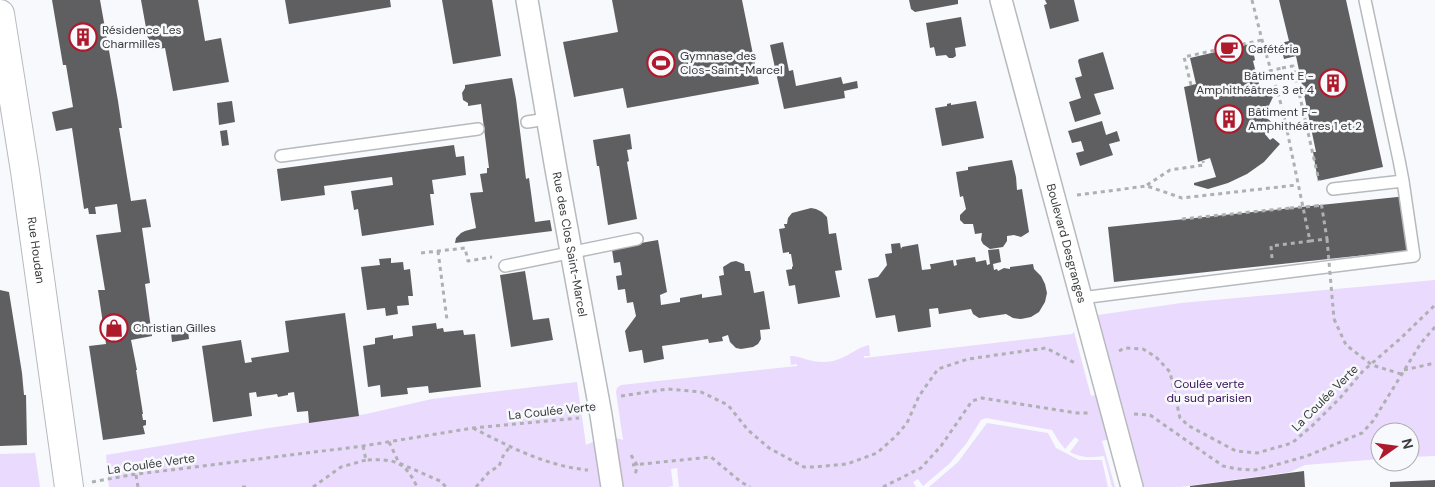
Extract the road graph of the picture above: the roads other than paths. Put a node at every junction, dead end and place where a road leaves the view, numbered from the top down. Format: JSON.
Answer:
{"nodes":[{"id":1,"x":527,"y":0,"type":"edge"},
{"id":2,"x":1001,"y":0,"type":"edge"},
{"id":3,"x":1365,"y":0,"type":"edge"},
{"id":4,"x":0,"y":14,"type":"edge"},
{"id":5,"x":478,"y":130,"type":"dead end"},
{"id":6,"x":282,"y":156,"type":"dead end"},
{"id":7,"x":1402,"y":181,"type":"junction"},
{"id":8,"x":1333,"y":189,"type":"dead end"},
{"id":9,"x":636,"y":239,"type":"dead end"},
{"id":10,"x":571,"y":252,"type":"junction"},
{"id":11,"x":505,"y":266,"type":"dead end"},
{"id":12,"x":1081,"y":298,"type":"junction"},
{"id":13,"x":610,"y":478,"type":"edge"},
{"id":14,"x":69,"y":487,"type":"edge"},
{"id":15,"x":1132,"y":487,"type":"edge"}],
"edges":[{"from":1,"to":10,"type":"street","name":"Rue des Clos Saint-Marcel"},
{"from":2,"to":12,"type":"street","name":"Boulevard Desgranges"},
{"from":3,"to":7,"type":"lane"},
{"from":4,"to":14,"type":"main road","name":"Rue Houdan"},
{"from":5,"to":6,"type":"lane"},
{"from":7,"to":8,"type":"lane"},
{"from":7,"to":12,"type":"lane"},
{"from":9,"to":10,"type":"lane"},
{"from":10,"to":11,"type":"lane"},
{"from":10,"to":13,"type":"street","name":"Rue des Clos Saint-Marcel"},
{"from":12,"to":15,"type":"street","name":"Boulevard Desgranges"}]}
